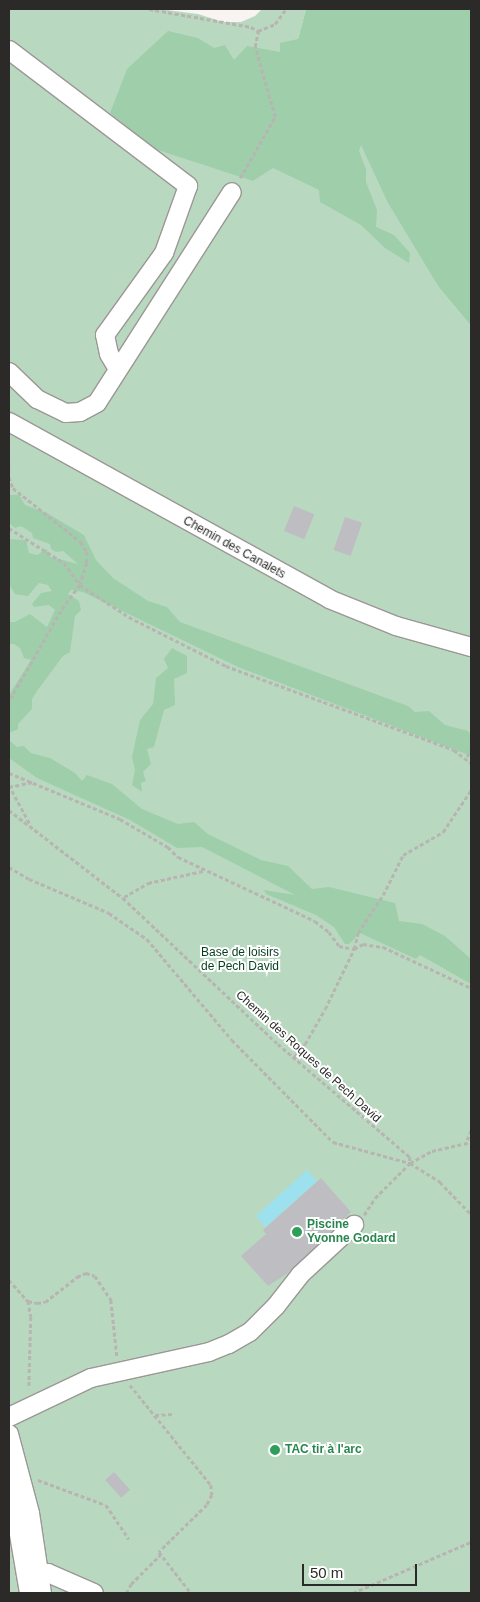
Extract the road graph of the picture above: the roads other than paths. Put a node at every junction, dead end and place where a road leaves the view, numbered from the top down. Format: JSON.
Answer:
{"nodes":[{"id":1,"x":13,"y":57,"type":"edge"},
{"id":2,"x":232,"y":192,"type":"road end"},
{"id":3,"x":118,"y":369,"type":"junction"},
{"id":4,"x":9,"y":372,"type":"edge"},
{"id":5,"x":9,"y":422,"type":"edge"},
{"id":6,"x":471,"y":647,"type":"edge"},
{"id":7,"x":354,"y":1225,"type":"road end"},
{"id":8,"x":9,"y":1417,"type":"edge"},
{"id":9,"x":9,"y":1434,"type":"edge"},
{"id":10,"x":16,"y":1477,"type":"edge"},
{"id":11,"x":32,"y":1572,"type":"junction"},
{"id":12,"x":29,"y":1593,"type":"edge"},
{"id":13,"x":42,"y":1593,"type":"edge"},
{"id":14,"x":94,"y":1593,"type":"edge"}],
"edges":[{"from":1,"to":3,"type":"street"},
{"from":2,"to":3,"type":"street"},
{"from":3,"to":4,"type":"street"},
{"from":5,"to":6,"type":"street","name":"Chemin des Canalets"},
{"from":7,"to":8,"type":"street"},
{"from":9,"to":10,"type":"street"},
{"from":10,"to":11,"type":"street"},
{"from":11,"to":12,"type":"street"},
{"from":11,"to":13,"type":"street"},
{"from":11,"to":14,"type":"street"}]}
